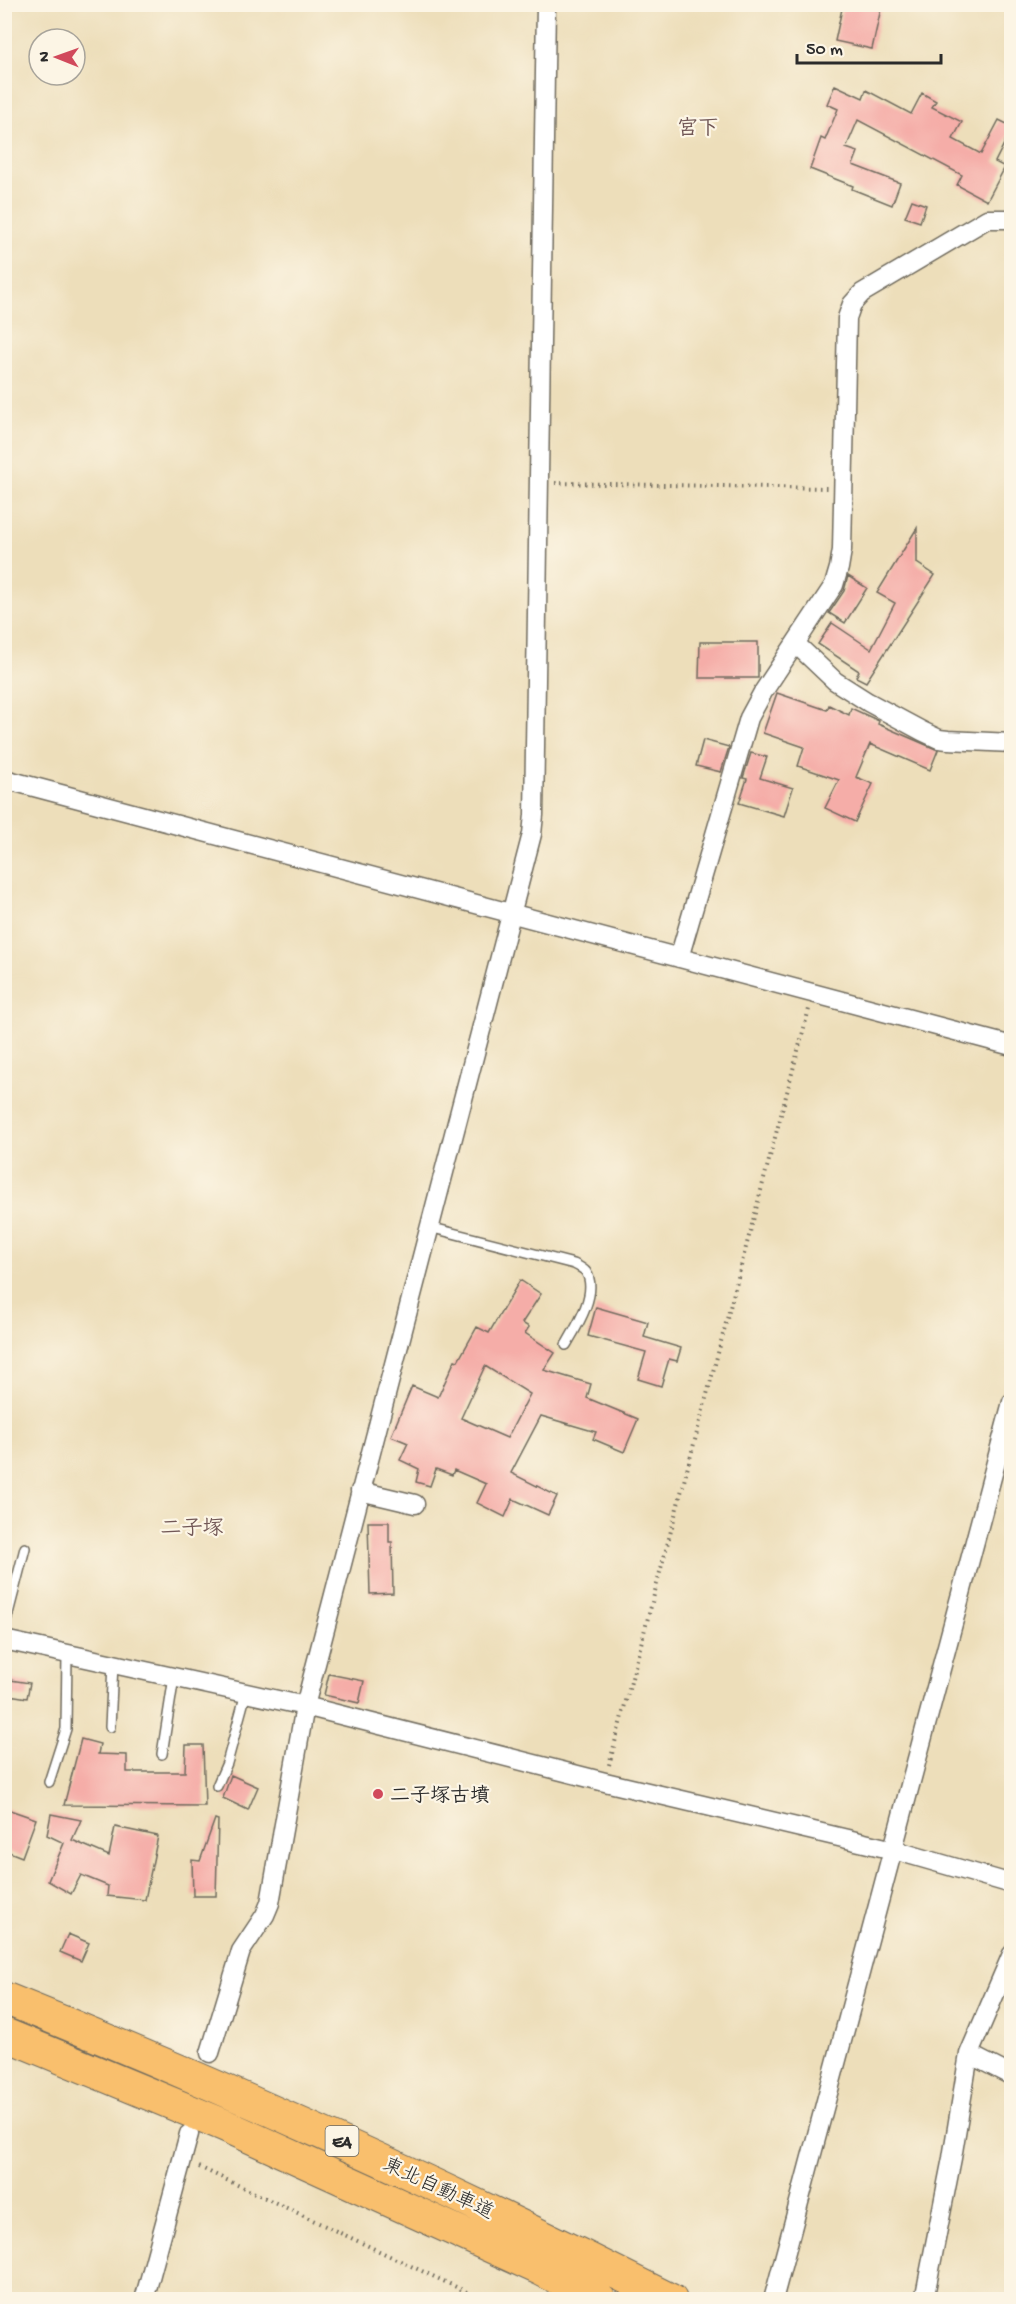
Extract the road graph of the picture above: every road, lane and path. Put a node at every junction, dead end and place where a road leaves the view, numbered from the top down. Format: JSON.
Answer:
{"nodes":[{"id":1,"x":546,"y":4,"type":"edge"},
{"id":2,"x":1011,"y":219,"type":"edge"},
{"id":3,"x":539,"y":483,"type":"junction"},
{"id":4,"x":843,"y":489,"type":"junction"},
{"id":5,"x":796,"y":644,"type":"junction"},
{"id":6,"x":1011,"y":743,"type":"edge"},
{"id":7,"x":4,"y":779,"type":"edge"},
{"id":8,"x":511,"y":915,"type":"junction"},
{"id":9,"x":679,"y":958,"type":"junction"},
{"id":10,"x":813,"y":994,"type":"junction"},
{"id":11,"x":1011,"y":1046,"type":"edge"},
{"id":12,"x":429,"y":1227,"type":"junction"},
{"id":13,"x":566,"y":1345,"type":"dead end"},
{"id":14,"x":1011,"y":1402,"type":"edge"},
{"id":15,"x":360,"y":1491,"type":"junction"},
{"id":16,"x":415,"y":1504,"type":"dead end"},
{"id":17,"x":25,"y":1548,"type":"dead end"},
{"id":18,"x":4,"y":1629,"type":"edge"},
{"id":19,"x":4,"y":1640,"type":"edge"},
{"id":20,"x":67,"y":1654,"type":"junction"},
{"id":21,"x":113,"y":1665,"type":"junction"},
{"id":22,"x":174,"y":1677,"type":"junction"},
{"id":23,"x":246,"y":1693,"type":"junction"},
{"id":24,"x":305,"y":1706,"type":"junction"},
{"id":25,"x":110,"y":1727,"type":"dead end"},
{"id":26,"x":162,"y":1754,"type":"dead end"},
{"id":27,"x":49,"y":1782,"type":"dead end"},
{"id":28,"x":604,"y":1782,"type":"junction"},
{"id":29,"x":217,"y":1786,"type":"dead end"},
{"id":30,"x":894,"y":1850,"type":"junction"},
{"id":31,"x":1011,"y":1884,"type":"edge"},
{"id":32,"x":1011,"y":1954,"type":"edge"},
{"id":33,"x":4,"y":1998,"type":"edge"},
{"id":34,"x":4,"y":2034,"type":"edge"},
{"id":35,"x":210,"y":2053,"type":"dead end"},
{"id":36,"x":969,"y":2054,"type":"junction"},
{"id":37,"x":1011,"y":2076,"type":"edge"},
{"id":38,"x":189,"y":2134,"type":"dead end"},
{"id":39,"x":182,"y":2159,"type":"junction"},
{"id":40,"x":775,"y":2299,"type":"edge"},
{"id":41,"x":144,"y":2300,"type":"edge"},
{"id":42,"x":484,"y":2300,"type":"edge"},
{"id":43,"x":600,"y":2300,"type":"edge"},
{"id":44,"x":671,"y":2300,"type":"edge"},
{"id":45,"x":924,"y":2300,"type":"edge"}],
"edges":[{"from":1,"to":3,"type":"street"},
{"from":2,"to":4,"type":"street"},
{"from":3,"to":4,"type":"path"},
{"from":3,"to":8,"type":"street"},
{"from":4,"to":5,"type":"street"},
{"from":5,"to":6,"type":"street"},
{"from":5,"to":9,"type":"street"},
{"from":7,"to":8,"type":"street"},
{"from":8,"to":9,"type":"street"},
{"from":8,"to":12,"type":"street"},
{"from":9,"to":10,"type":"street"},
{"from":10,"to":11,"type":"street"},
{"from":10,"to":28,"type":"path"},
{"from":12,"to":13,"type":"lane"},
{"from":12,"to":15,"type":"street"},
{"from":14,"to":30,"type":"street"},
{"from":15,"to":16,"type":"street"},
{"from":15,"to":24,"type":"street"},
{"from":17,"to":18,"type":"lane"},
{"from":19,"to":20,"type":"street"},
{"from":20,"to":21,"type":"street"},
{"from":20,"to":27,"type":"lane"},
{"from":21,"to":22,"type":"street"},
{"from":21,"to":25,"type":"lane"},
{"from":22,"to":23,"type":"street"},
{"from":22,"to":26,"type":"lane"},
{"from":23,"to":24,"type":"street"},
{"from":23,"to":29,"type":"lane"},
{"from":24,"to":28,"type":"street"},
{"from":24,"to":35,"type":"street"},
{"from":28,"to":30,"type":"street"},
{"from":30,"to":31,"type":"street"},
{"from":30,"to":40,"type":"street"},
{"from":32,"to":36,"type":"street"},
{"from":33,"to":44,"type":"highway","name":"東北自動車道","number":"E4"},
{"from":34,"to":43,"type":"highway","name":"東北自動車道","number":"E4"},
{"from":36,"to":37,"type":"street"},
{"from":36,"to":45,"type":"street"},
{"from":38,"to":39,"type":"street"},
{"from":39,"to":41,"type":"street"},
{"from":39,"to":42,"type":"path"}]}
